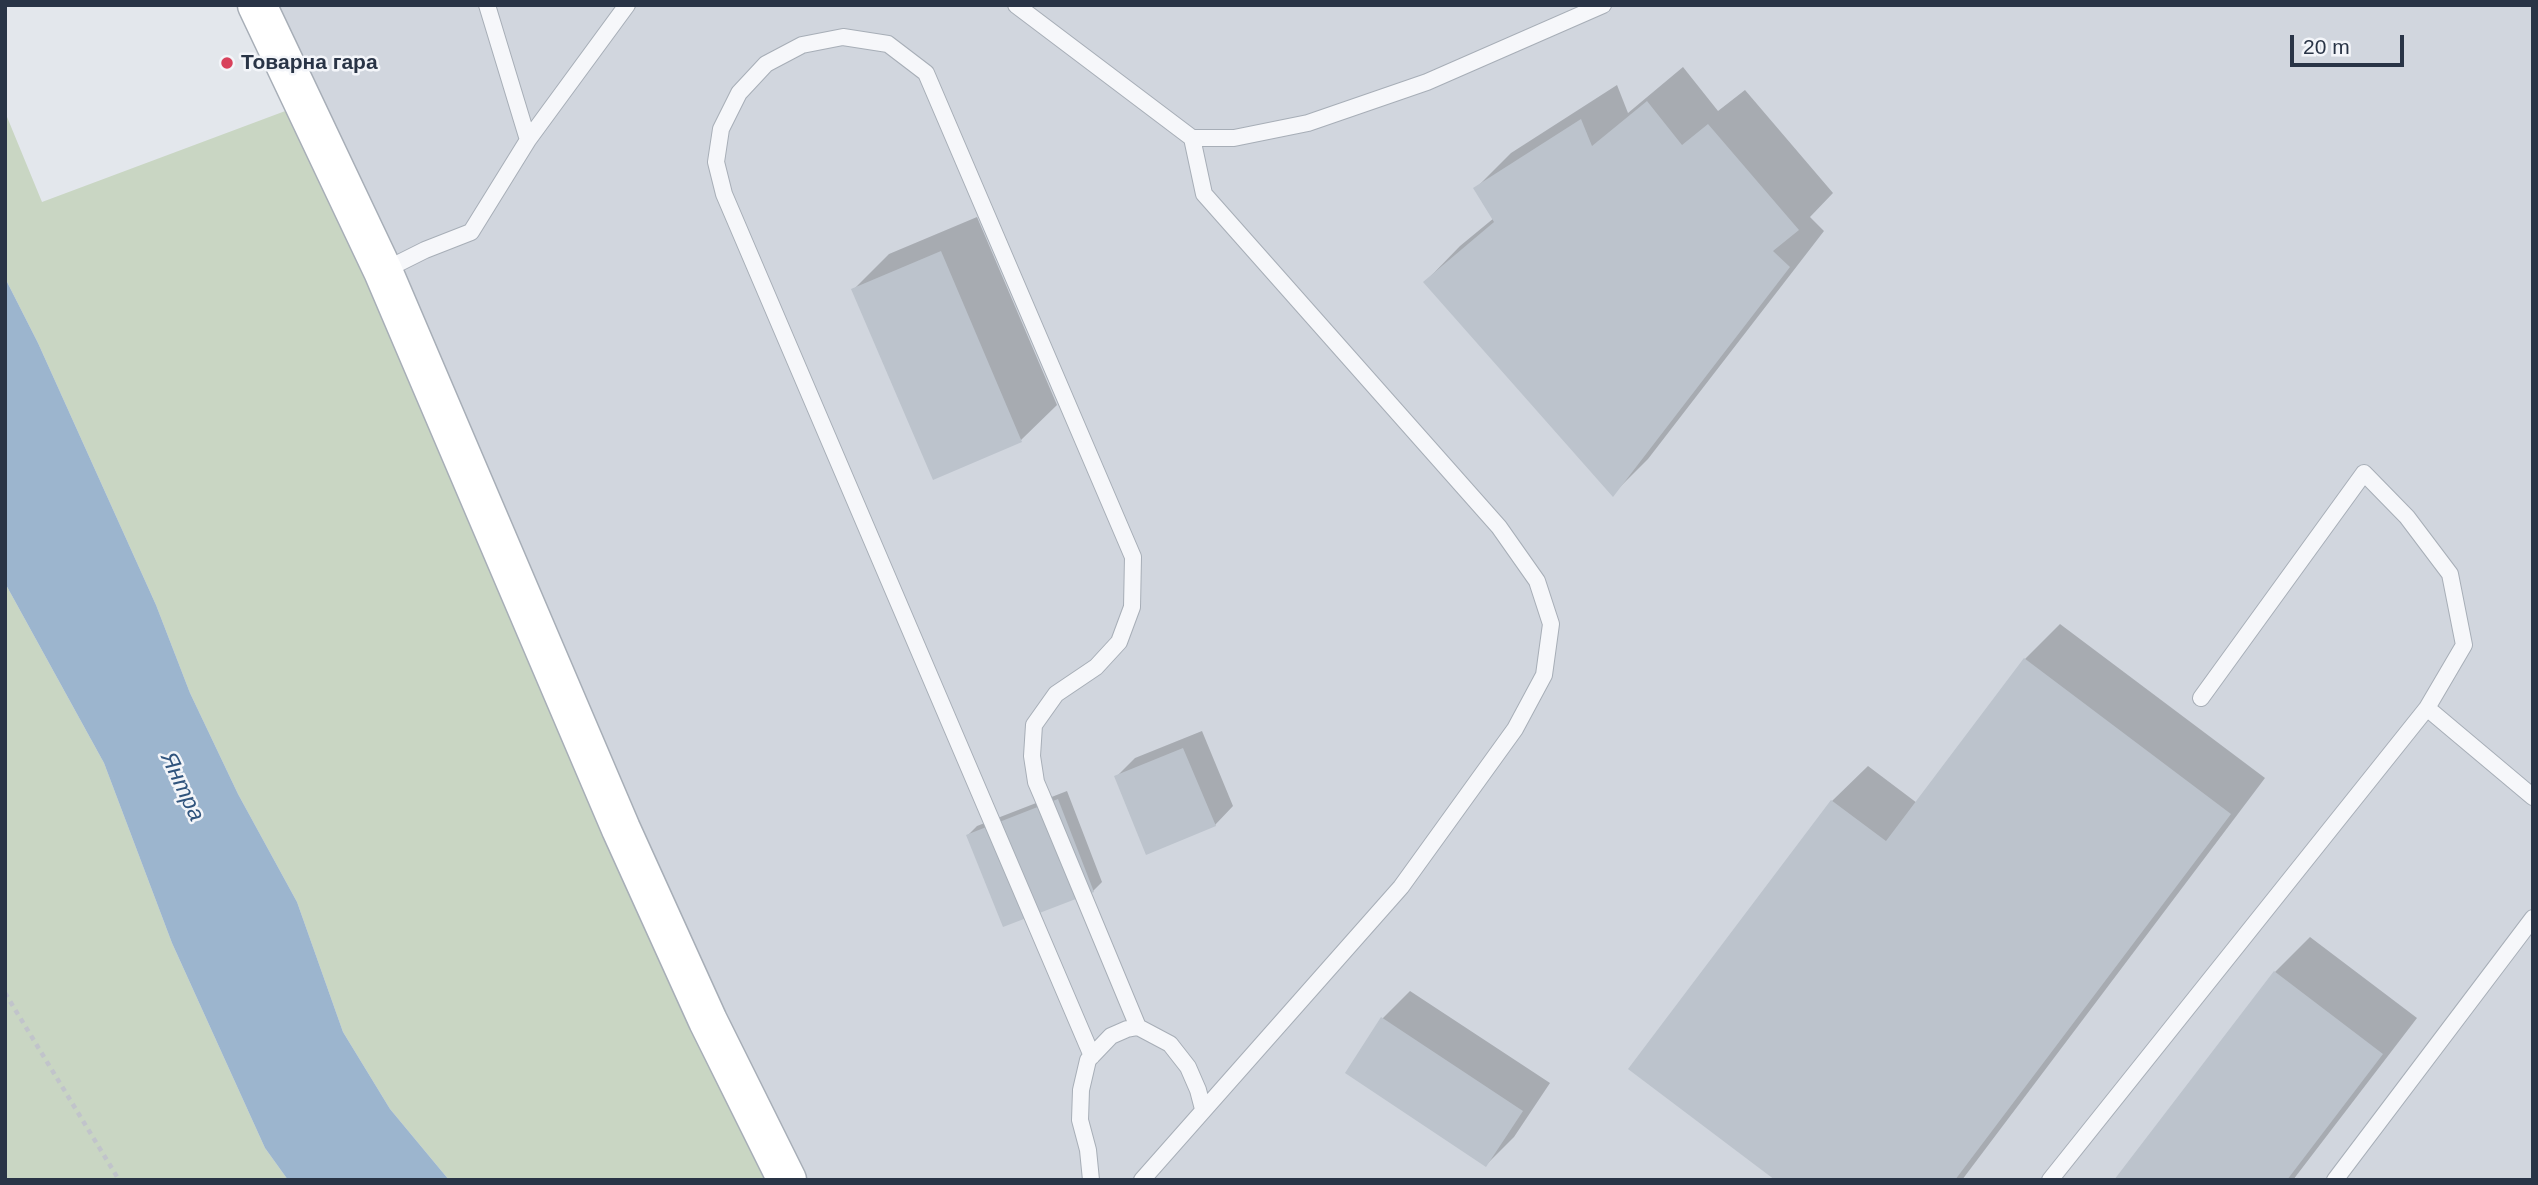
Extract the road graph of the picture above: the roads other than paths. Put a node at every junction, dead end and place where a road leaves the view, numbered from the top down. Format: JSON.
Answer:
{"nodes":[{"id":1,"x":257,"y":5,"type":"edge"},
{"id":2,"x":487,"y":5,"type":"edge"},
{"id":3,"x":627,"y":5,"type":"edge"},
{"id":4,"x":1016,"y":5,"type":"edge"},
{"id":5,"x":1603,"y":5,"type":"edge"},
{"id":6,"x":1192,"y":138,"type":"junction"},
{"id":7,"x":528,"y":141,"type":"junction"},
{"id":8,"x":383,"y":271,"type":"junction"},
{"id":9,"x":2201,"y":698,"type":"dead end"},
{"id":10,"x":2427,"y":708,"type":"junction"},
{"id":11,"x":2533,"y":797,"type":"edge"},
{"id":12,"x":2533,"y":918,"type":"edge"},
{"id":13,"x":1138,"y":1027,"type":"junction"},
{"id":14,"x":1092,"y":1056,"type":"junction"},
{"id":15,"x":1203,"y":1109,"type":"junction"},
{"id":16,"x":787,"y":1180,"type":"edge"},
{"id":17,"x":1091,"y":1180,"type":"edge"},
{"id":18,"x":1142,"y":1180,"type":"edge"},
{"id":19,"x":2050,"y":1180,"type":"edge"},
{"id":20,"x":2335,"y":1180,"type":"edge"}],
"edges":[{"from":1,"to":8,"type":"main road"},
{"from":2,"to":7,"type":"lane"},
{"from":3,"to":7,"type":"lane"},
{"from":4,"to":6,"type":"lane"},
{"from":5,"to":6,"type":"lane"},
{"from":6,"to":15,"type":"lane"},
{"from":7,"to":8,"type":"lane"},
{"from":8,"to":16,"type":"main road"},
{"from":9,"to":10,"type":"lane"},
{"from":10,"to":11,"type":"lane"},
{"from":10,"to":19,"type":"lane"},
{"from":12,"to":20,"type":"lane"},
{"from":13,"to":14,"type":"lane"},
{"from":13,"to":14,"type":"lane"},
{"from":13,"to":15,"type":"lane"},
{"from":14,"to":17,"type":"lane"},
{"from":15,"to":18,"type":"lane"}]}
